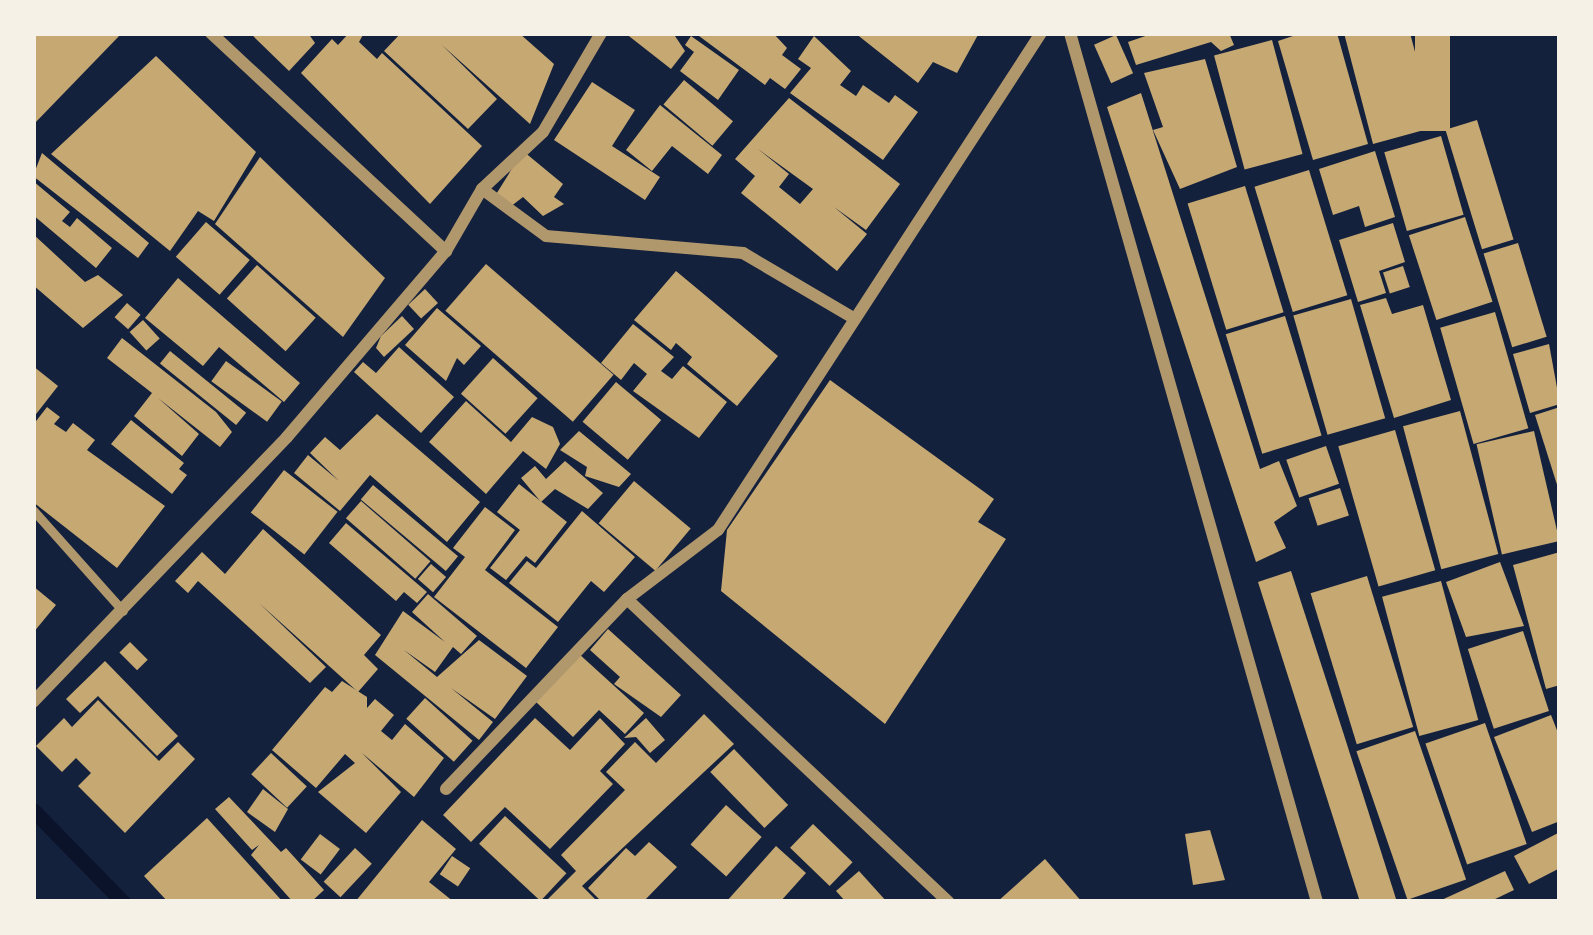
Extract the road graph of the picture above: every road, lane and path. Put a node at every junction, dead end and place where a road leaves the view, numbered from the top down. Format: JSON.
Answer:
{"nodes":[{"id":1,"x":211,"y":33,"type":"edge"},
{"id":2,"x":602,"y":33,"type":"edge"},
{"id":3,"x":1041,"y":33,"type":"edge"},
{"id":4,"x":1070,"y":33,"type":"edge"},
{"id":5,"x":482,"y":189,"type":"junction"},
{"id":6,"x":446,"y":250,"type":"junction"},
{"id":7,"x":850,"y":316,"type":"junction"},
{"id":8,"x":33,"y":510,"type":"edge"},
{"id":9,"x":627,"y":599,"type":"junction"},
{"id":10,"x":122,"y":611,"type":"junction"},
{"id":11,"x":33,"y":702,"type":"edge"},
{"id":12,"x":446,"y":788,"type":"dead end"},
{"id":13,"x":949,"y":902,"type":"edge"},
{"id":14,"x":1317,"y":902,"type":"edge"}],
"edges":[{"from":1,"to":6,"type":"street"},
{"from":2,"to":5,"type":"street"},
{"from":3,"to":7,"type":"street"},
{"from":4,"to":14,"type":"street"},
{"from":5,"to":6,"type":"street"},
{"from":5,"to":7,"type":"street"},
{"from":6,"to":10,"type":"street"},
{"from":7,"to":9,"type":"street"},
{"from":8,"to":10,"type":"lane"},
{"from":9,"to":12,"type":"street"},
{"from":9,"to":13,"type":"street"},
{"from":10,"to":11,"type":"street"}]}
